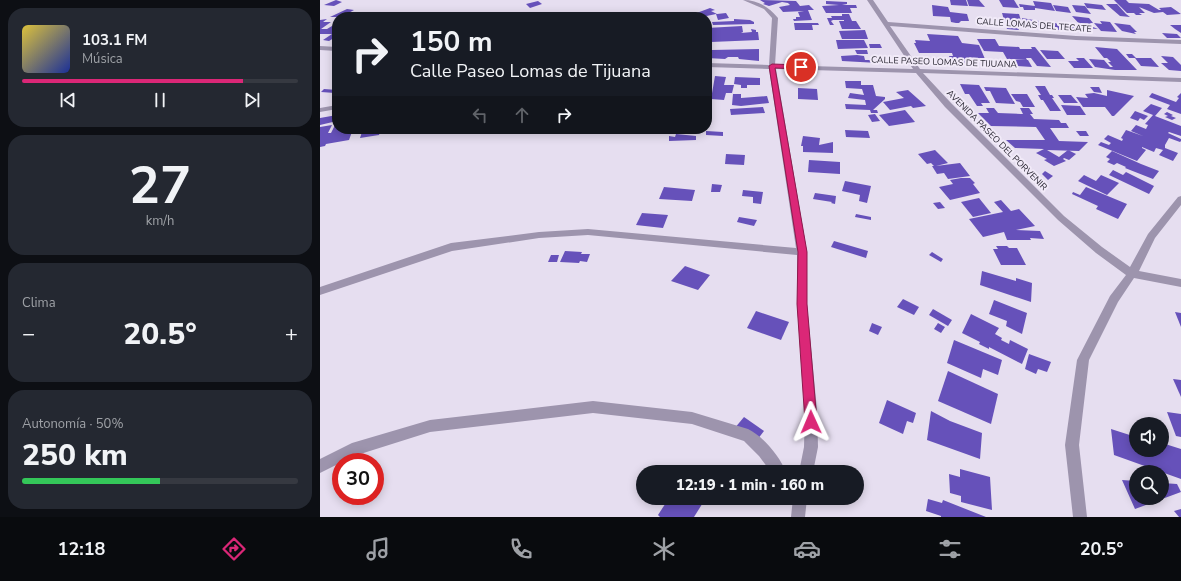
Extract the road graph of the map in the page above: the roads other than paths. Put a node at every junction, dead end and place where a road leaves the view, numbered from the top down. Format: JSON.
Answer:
{"nodes":[{"id":1,"x":746,"y":0,"type":"edge"},
{"id":2,"x":870,"y":0,"type":"edge"},
{"id":3,"x":887,"y":24,"type":"junction"},
{"id":4,"x":1181,"y":42,"type":"edge"},
{"id":5,"x":320,"y":48,"type":"edge"},
{"id":6,"x":332,"y":49,"type":"edge"},
{"id":7,"x":712,"y":66,"type":"edge"},
{"id":8,"x":772,"y":66,"type":"junction"},
{"id":9,"x":918,"y":71,"type":"junction"},
{"id":10,"x":1181,"y":80,"type":"edge"},
{"id":11,"x":332,"y":108,"type":"edge"},
{"id":12,"x":320,"y":110,"type":"edge"},
{"id":13,"x":1181,"y":199,"type":"edge"},
{"id":14,"x":802,"y":252,"type":"junction"},
{"id":15,"x":1132,"y":274,"type":"junction"},
{"id":16,"x":1181,"y":283,"type":"edge"},
{"id":17,"x":320,"y":291,"type":"edge"},
{"id":18,"x":774,"y":465,"type":"edge"},
{"id":19,"x":807,"y":465,"type":"edge"},
{"id":20,"x":320,"y":466,"type":"edge"},
{"id":21,"x":799,"y":505,"type":"edge"},
{"id":22,"x":798,"y":517,"type":"edge"},
{"id":23,"x":1080,"y":517,"type":"edge"}],
"edges":[{"from":1,"to":8,"type":"street"},
{"from":2,"to":3,"type":"street","name":"AVENIDA PASEO DEL PORVENIR"},
{"from":3,"to":4,"type":"street","name":"CALLE LOMAS DEL TECATE"},
{"from":3,"to":9,"type":"street","name":"AVENIDA PASEO DEL PORVENIR"},
{"from":5,"to":6,"type":"street"},
{"from":7,"to":8,"type":"street","name":"CALLE PASEO LOMAS DE TIJUANA"},
{"from":8,"to":9,"type":"street","name":"CALLE PASEO LOMAS DE TIJUANA"},
{"from":8,"to":14,"type":"street"},
{"from":9,"to":10,"type":"street","name":"CALLE PASEO LOMAS DE TIJUANA"},
{"from":9,"to":15,"type":"street","name":"AVENIDA PASEO DEL PORVENIR"},
{"from":11,"to":12,"type":"street"},
{"from":13,"to":15,"type":"street"},
{"from":14,"to":17,"type":"street"},
{"from":14,"to":19,"type":"street"},
{"from":15,"to":16,"type":"street"},
{"from":15,"to":23,"type":"street"},
{"from":18,"to":20,"type":"street"},
{"from":21,"to":22,"type":"street"}]}
